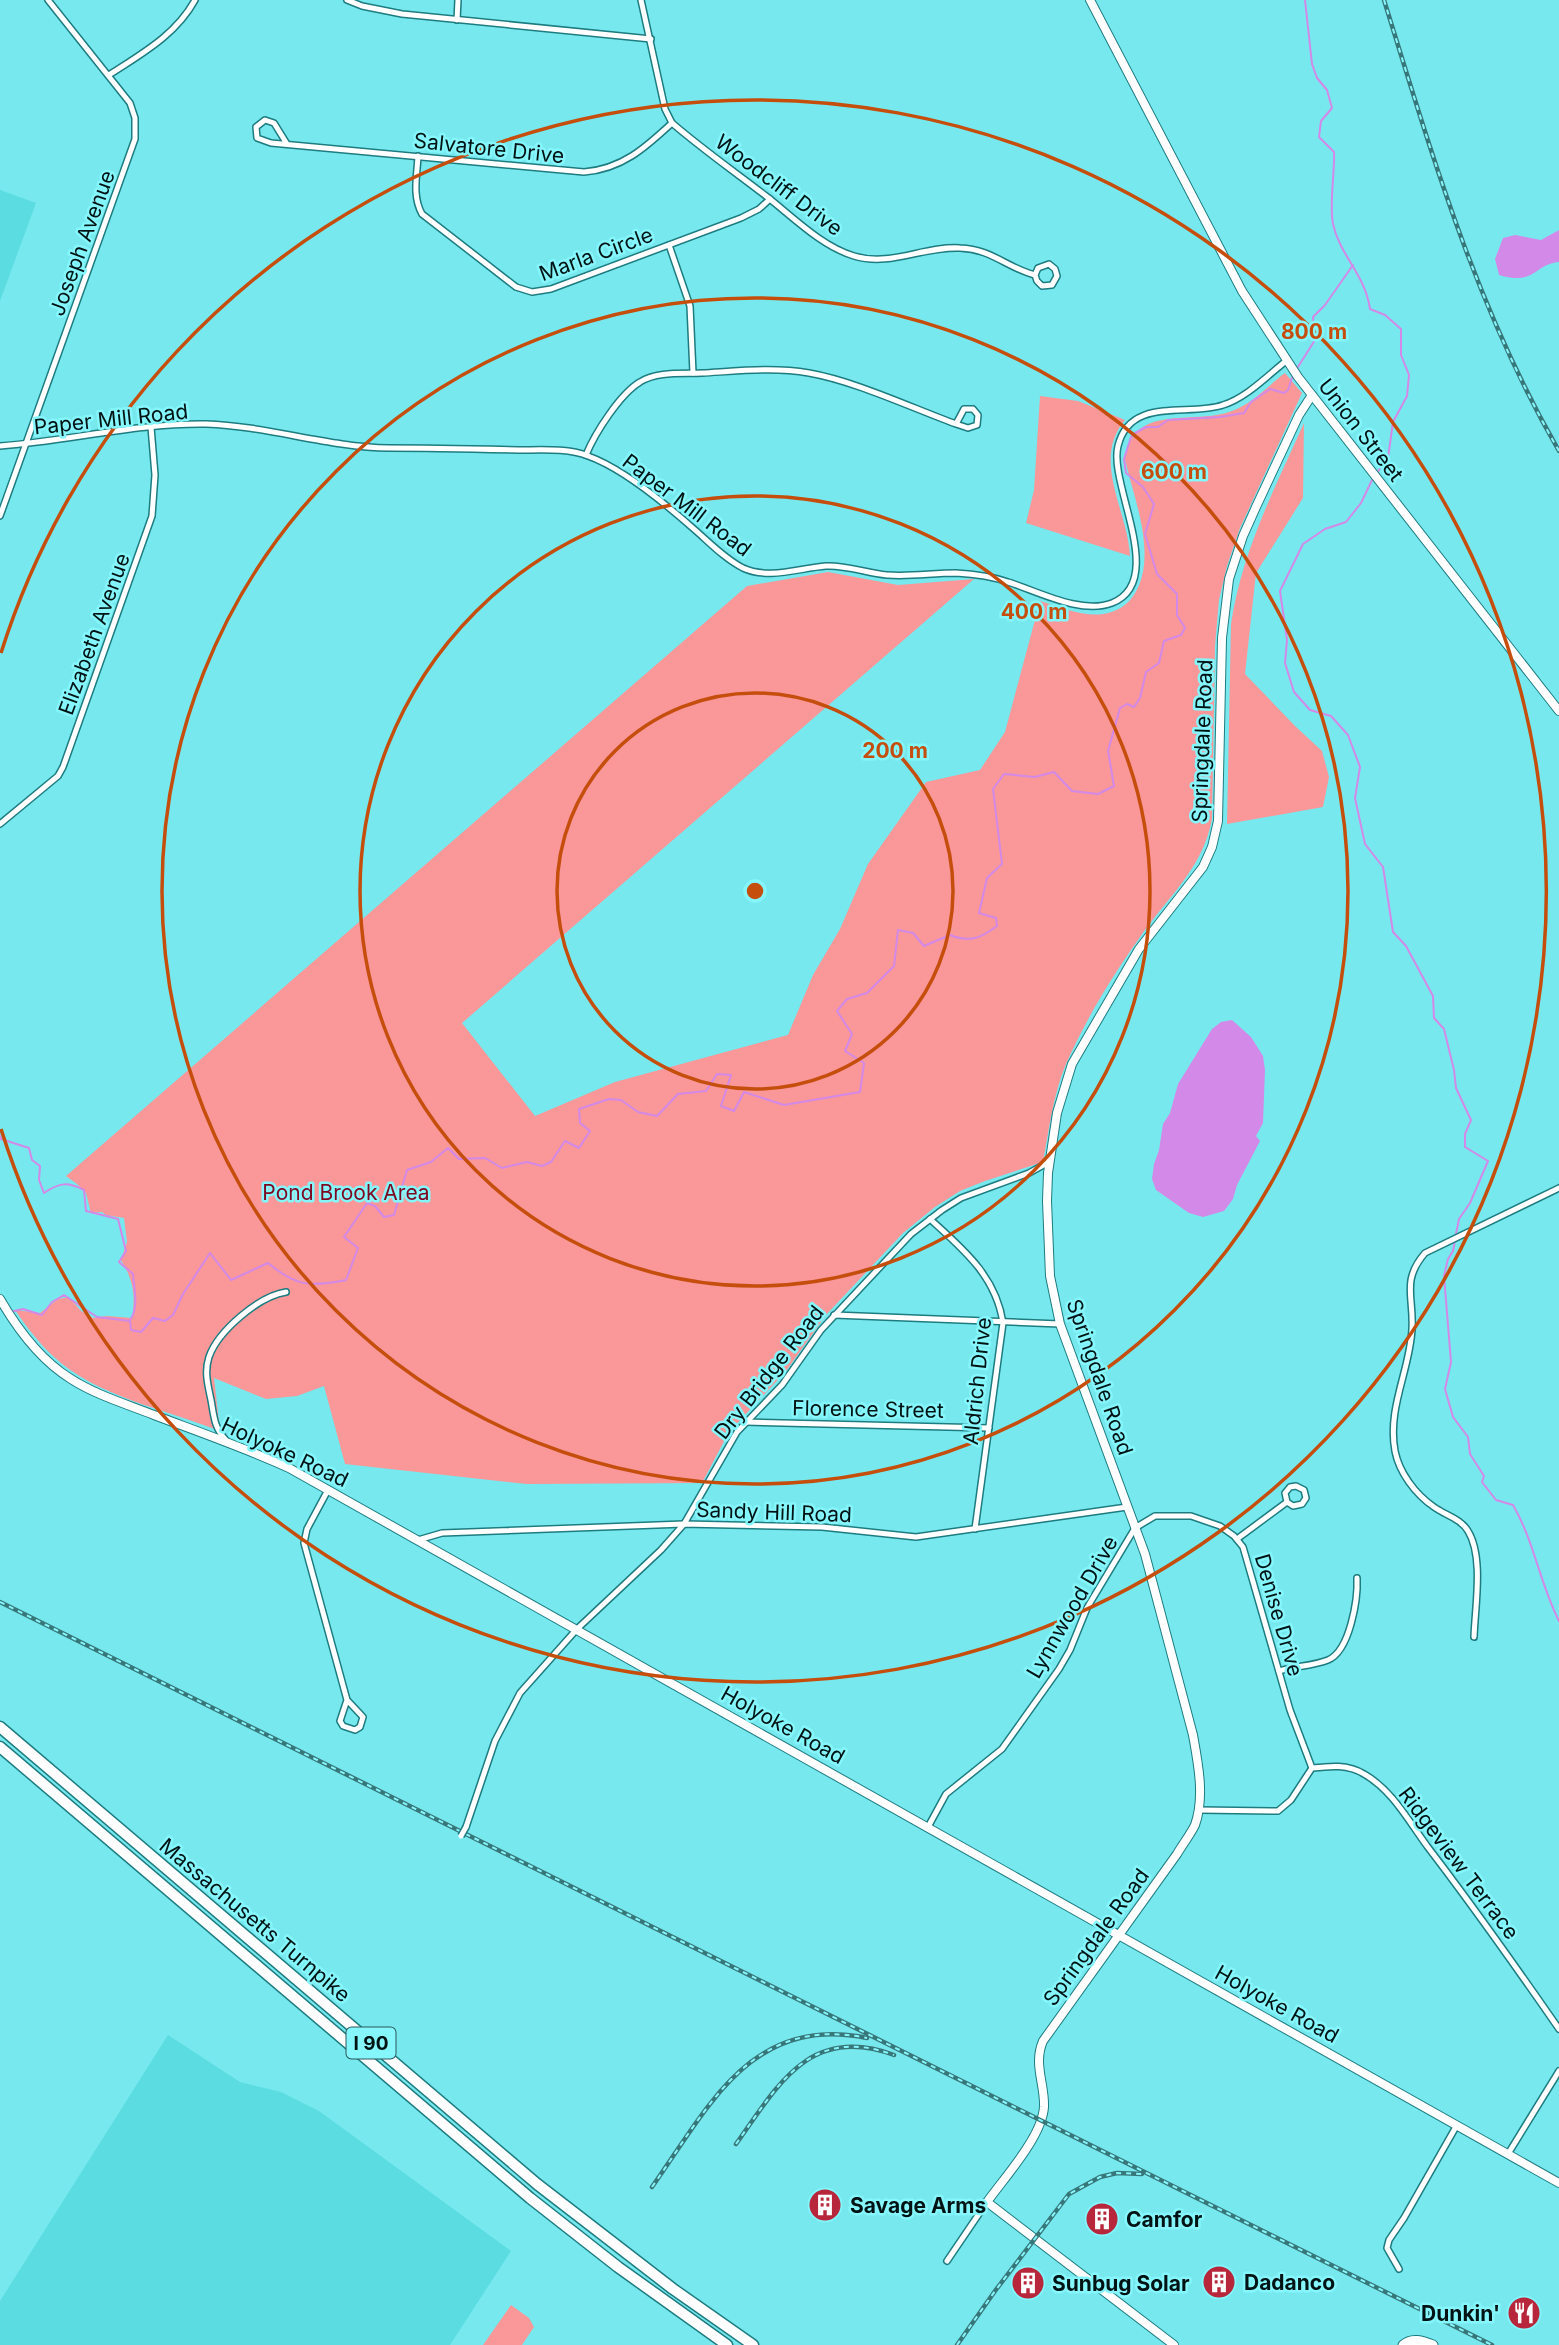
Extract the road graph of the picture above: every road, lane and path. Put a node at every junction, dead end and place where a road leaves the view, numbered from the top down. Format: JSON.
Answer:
{"nodes":[{"id":1,"x":48,"y":0,"type":"edge"},
{"id":2,"x":195,"y":0,"type":"edge"},
{"id":3,"x":347,"y":0,"type":"edge"},
{"id":4,"x":458,"y":0,"type":"edge"},
{"id":5,"x":641,"y":0,"type":"edge"},
{"id":6,"x":1090,"y":0,"type":"edge"},
{"id":7,"x":457,"y":20,"type":"junction"},
{"id":8,"x":651,"y":39,"type":"junction"},
{"id":9,"x":109,"y":75,"type":"junction"},
{"id":10,"x":673,"y":123,"type":"junction"},
{"id":11,"x":288,"y":144,"type":"junction"},
{"id":12,"x":418,"y":156,"type":"junction"},
{"id":13,"x":770,"y":199,"type":"junction"},
{"id":14,"x":668,"y":245,"type":"junction"},
{"id":15,"x":1035,"y":275,"type":"junction"},
{"id":16,"x":1286,"y":361,"type":"junction"},
{"id":17,"x":693,"y":373,"type":"junction"},
{"id":18,"x":1312,"y":395,"type":"junction"},
{"id":19,"x":956,"y":424,"type":"junction"},
{"id":20,"x":151,"y":427,"type":"junction"},
{"id":21,"x":26,"y":444,"type":"junction"},
{"id":22,"x":0,"y":446,"type":"edge"},
{"id":23,"x":586,"y":455,"type":"junction"},
{"id":24,"x":0,"y":516,"type":"edge"},
{"id":25,"x":1559,"y":711,"type":"edge"},
{"id":26,"x":0,"y":824,"type":"edge"},
{"id":27,"x":1049,"y":1162,"type":"junction"},
{"id":28,"x":1559,"y":1188,"type":"edge"},
{"id":29,"x":930,"y":1219,"type":"junction"},
{"id":30,"x":286,"y":1292,"type":"dead end"},
{"id":31,"x":0,"y":1299,"type":"edge"},
{"id":32,"x":834,"y":1315,"type":"junction"},
{"id":33,"x":1003,"y":1323,"type":"junction"},
{"id":34,"x":1060,"y":1325,"type":"junction"},
{"id":35,"x":746,"y":1422,"type":"junction"},
{"id":36,"x":989,"y":1428,"type":"junction"},
{"id":37,"x":231,"y":1444,"type":"junction"},
{"id":38,"x":328,"y":1490,"type":"junction"},
{"id":39,"x":1287,"y":1502,"type":"junction"},
{"id":40,"x":1127,"y":1507,"type":"junction"},
{"id":41,"x":684,"y":1524,"type":"junction"},
{"id":42,"x":1135,"y":1528,"type":"junction"},
{"id":43,"x":975,"y":1529,"type":"junction"},
{"id":44,"x":1237,"y":1539,"type":"junction"},
{"id":45,"x":418,"y":1540,"type":"junction"},
{"id":46,"x":1357,"y":1578,"type":"dead end"},
{"id":47,"x":577,"y":1629,"type":"junction"},
{"id":48,"x":1474,"y":1637,"type":"dead end"},
{"id":49,"x":1279,"y":1671,"type":"junction"},
{"id":50,"x":347,"y":1700,"type":"junction"},
{"id":51,"x":0,"y":1727,"type":"edge"},
{"id":52,"x":0,"y":1747,"type":"edge"},
{"id":53,"x":1312,"y":1768,"type":"junction"},
{"id":54,"x":1199,"y":1810,"type":"junction"},
{"id":55,"x":928,"y":1827,"type":"junction"},
{"id":56,"x":461,"y":1836,"type":"dead end"},
{"id":57,"x":1120,"y":1935,"type":"junction"},
{"id":58,"x":1559,"y":2029,"type":"edge"},
{"id":59,"x":1559,"y":2071,"type":"edge"},
{"id":60,"x":1457,"y":2125,"type":"junction"},
{"id":61,"x":1508,"y":2154,"type":"junction"},
{"id":62,"x":1559,"y":2183,"type":"edge"},
{"id":63,"x":987,"y":2202,"type":"junction"},
{"id":64,"x":947,"y":2261,"type":"dead end"},
{"id":65,"x":1399,"y":2269,"type":"dead end"},
{"id":66,"x":727,"y":2345,"type":"edge"},
{"id":67,"x":753,"y":2345,"type":"edge"},
{"id":68,"x":1174,"y":2345,"type":"edge"},
{"id":69,"x":1403,"y":2345,"type":"edge"},
{"id":70,"x":1433,"y":2345,"type":"edge"}],
"edges":[{"from":1,"to":9,"type":"street","name":"Joseph Avenue"},
{"from":2,"to":9,"type":"street"},
{"from":3,"to":7,"type":"street"},
{"from":4,"to":7,"type":"street"},
{"from":5,"to":8,"type":"street"},
{"from":6,"to":16,"type":"street","name":"Union Street"},
{"from":7,"to":8,"type":"street"},
{"from":8,"to":10,"type":"street"},
{"from":9,"to":21,"type":"street","name":"Joseph Avenue"},
{"from":10,"to":12,"type":"street","name":"Salvatore Drive"},
{"from":10,"to":13,"type":"street","name":"Woodcliff Drive"},
{"from":11,"to":11,"type":"street","name":"Salvatore Drive"},
{"from":11,"to":12,"type":"street","name":"Salvatore Drive"},
{"from":12,"to":14,"type":"street","name":"Marla Circle"},
{"from":13,"to":14,"type":"street","name":"Marla Circle"},
{"from":13,"to":15,"type":"street","name":"Woodcliff Drive"},
{"from":14,"to":17,"type":"street"},
{"from":15,"to":15,"type":"street","name":"Woodcliff Drive"},
{"from":16,"to":18,"type":"street","name":"Union Street"},
{"from":16,"to":23,"type":"street","name":"Paper Mill Road"},
{"from":17,"to":19,"type":"street"},
{"from":17,"to":23,"type":"street"},
{"from":18,"to":25,"type":"street","name":"Union Street"},
{"from":18,"to":27,"type":"street","name":"Springdale Road"},
{"from":19,"to":19,"type":"street"},
{"from":20,"to":21,"type":"street","name":"Paper Mill Road"},
{"from":20,"to":23,"type":"street","name":"Paper Mill Road"},
{"from":20,"to":26,"type":"street","name":"Elizabeth Avenue"},
{"from":21,"to":22,"type":"street","name":"Paper Mill Road"},
{"from":21,"to":24,"type":"street","name":"Joseph Avenue"},
{"from":27,"to":29,"type":"street","name":"Dry Bridge Road"},
{"from":27,"to":34,"type":"street","name":"Springdale Road"},
{"from":28,"to":48,"type":"street"},
{"from":29,"to":32,"type":"street","name":"Dry Bridge Road"},
{"from":29,"to":33,"type":"street","name":"Aldrich Drive"},
{"from":30,"to":37,"type":"street"},
{"from":31,"to":37,"type":"street","name":"Holyoke Road"},
{"from":32,"to":33,"type":"street"},
{"from":32,"to":35,"type":"street","name":"Dry Bridge Road"},
{"from":33,"to":34,"type":"street"},
{"from":33,"to":36,"type":"street","name":"Aldrich Drive"},
{"from":34,"to":40,"type":"street","name":"Springdale Road"},
{"from":35,"to":36,"type":"street","name":"Florence Street"},
{"from":35,"to":41,"type":"street","name":"Dry Bridge Road"},
{"from":36,"to":43,"type":"street","name":"Aldrich Drive"},
{"from":37,"to":38,"type":"street","name":"Holyoke Road"},
{"from":38,"to":45,"type":"street","name":"Holyoke Road"},
{"from":38,"to":50,"type":"street"},
{"from":39,"to":39,"type":"street"},
{"from":39,"to":44,"type":"street"},
{"from":40,"to":42,"type":"street","name":"Springdale Road"},
{"from":40,"to":43,"type":"street","name":"Sandy Hill Road"},
{"from":41,"to":43,"type":"street","name":"Sandy Hill Road"},
{"from":41,"to":45,"type":"street","name":"Sandy Hill Road"},
{"from":41,"to":47,"type":"street","name":"Dry Bridge Road"},
{"from":42,"to":44,"type":"street","name":"Denise Drive"},
{"from":42,"to":54,"type":"street","name":"Springdale Road"},
{"from":42,"to":55,"type":"street","name":"Lynnwood Drive"},
{"from":44,"to":49,"type":"street","name":"Denise Drive"},
{"from":45,"to":47,"type":"street","name":"Holyoke Road"},
{"from":46,"to":49,"type":"street"},
{"from":47,"to":55,"type":"street","name":"Holyoke Road"},
{"from":47,"to":56,"type":"street","name":"Dry Bridge Road","bridge":true},
{"from":49,"to":53,"type":"street","name":"Denise Drive"},
{"from":50,"to":50,"type":"street"},
{"from":51,"to":67,"type":"highway","name":"Massachusetts Turnpike","number":"I 90"},
{"from":52,"to":66,"type":"highway","name":"Massachusetts Turnpike","number":"I 90"},
{"from":53,"to":54,"type":"street"},
{"from":53,"to":58,"type":"street","name":"Ridgeview Terrace"},
{"from":54,"to":57,"type":"street","name":"Springdale Road"},
{"from":55,"to":57,"type":"street","name":"Holyoke Road"},
{"from":57,"to":60,"type":"street","name":"Holyoke Road"},
{"from":57,"to":63,"type":"street","name":"Springdale Road"},
{"from":59,"to":61,"type":"street"},
{"from":60,"to":61,"type":"street","name":"Holyoke Road"},
{"from":60,"to":65,"type":"street"},
{"from":61,"to":62,"type":"street","name":"Holyoke Road"},
{"from":63,"to":64,"type":"street","name":"Springdale Road"},
{"from":63,"to":68,"type":"street"},
{"from":69,"to":70,"type":"main road"}]}
